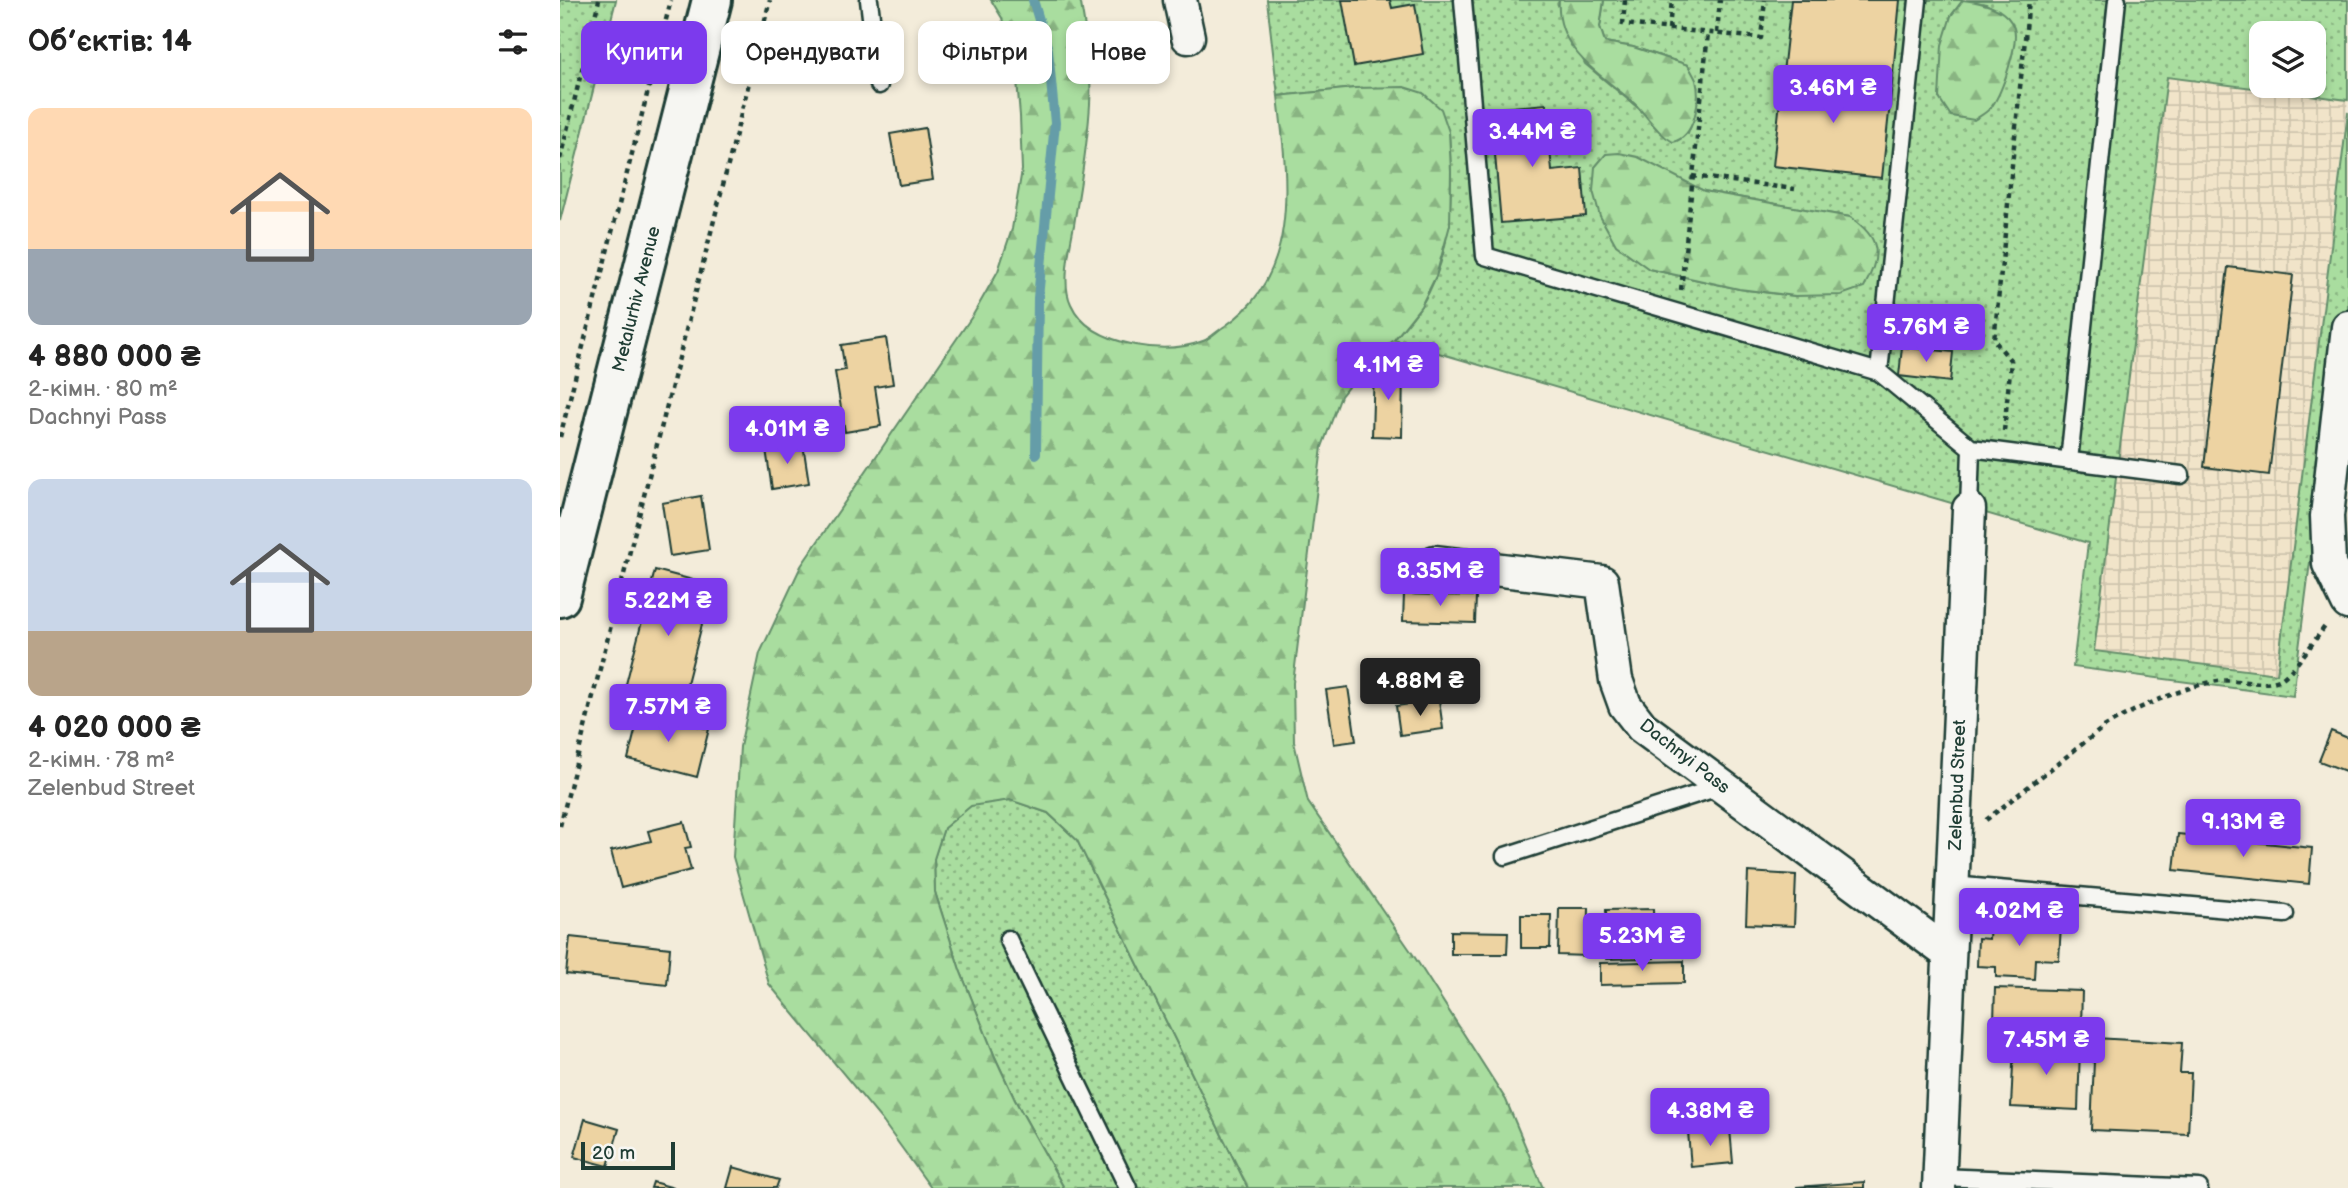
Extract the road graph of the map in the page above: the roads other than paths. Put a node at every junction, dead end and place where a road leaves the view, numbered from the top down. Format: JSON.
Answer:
{"nodes":[{"id":1,"x":712,"y":0,"type":"edge"},
{"id":2,"x":869,"y":0,"type":"edge"},
{"id":3,"x":1180,"y":0,"type":"edge"},
{"id":4,"x":1463,"y":0,"type":"edge"},
{"id":5,"x":1918,"y":0,"type":"edge"},
{"id":6,"x":2117,"y":0,"type":"edge"},
{"id":7,"x":1188,"y":37,"type":"dead end"},
{"id":8,"x":878,"y":85,"type":"dead end"},
{"id":9,"x":2348,"y":327,"type":"edge"},
{"id":10,"x":1880,"y":372,"type":"junction"},
{"id":11,"x":1971,"y":449,"type":"junction"},
{"id":12,"x":2069,"y":461,"type":"junction"},
{"id":13,"x":2181,"y":475,"type":"dead end"},
{"id":14,"x":1969,"y":509,"type":"joint"},
{"id":15,"x":1435,"y":562,"type":"dead end"},
{"id":16,"x":560,"y":597,"type":"edge"},
{"id":17,"x":2337,"y":614,"type":"edge"},
{"id":18,"x":1722,"y":786,"type":"junction"},
{"id":19,"x":1505,"y":856,"type":"dead end"},
{"id":20,"x":1952,"y":885,"type":"junction"},
{"id":21,"x":2285,"y":914,"type":"dead end"},
{"id":22,"x":1008,"y":939,"type":"dead end"},
{"id":23,"x":1949,"y":954,"type":"junction"},
{"id":24,"x":1939,"y":1182,"type":"edge"},
{"id":25,"x":1128,"y":1188,"type":"edge"},
{"id":26,"x":2199,"y":1188,"type":"edge"}],
"edges":[{"from":1,"to":16,"type":"street","name":"Metalurhiv Avenue"},
{"from":2,"to":8,"type":"lane"},
{"from":3,"to":7,"type":"street"},
{"from":4,"to":10,"type":"lane"},
{"from":5,"to":10,"type":"lane"},
{"from":6,"to":12,"type":"lane"},
{"from":9,"to":17,"type":"street"},
{"from":10,"to":11,"type":"lane"},
{"from":11,"to":12,"type":"lane"},
{"from":11,"to":14,"type":"lane"},
{"from":12,"to":13,"type":"lane"},
{"from":14,"to":20,"type":"street","name":"Zelenbud Street"},
{"from":15,"to":18,"type":"street","name":"Dachnyi Pass"},
{"from":18,"to":19,"type":"lane"},
{"from":18,"to":23,"type":"street","name":"Dachnyi Pass"},
{"from":20,"to":21,"type":"lane"},
{"from":20,"to":23,"type":"street","name":"Zelenbud Street"},
{"from":22,"to":25,"type":"lane"},
{"from":23,"to":24,"type":"street","name":"Zelenbud Street"},
{"from":24,"to":26,"type":"lane"}]}
